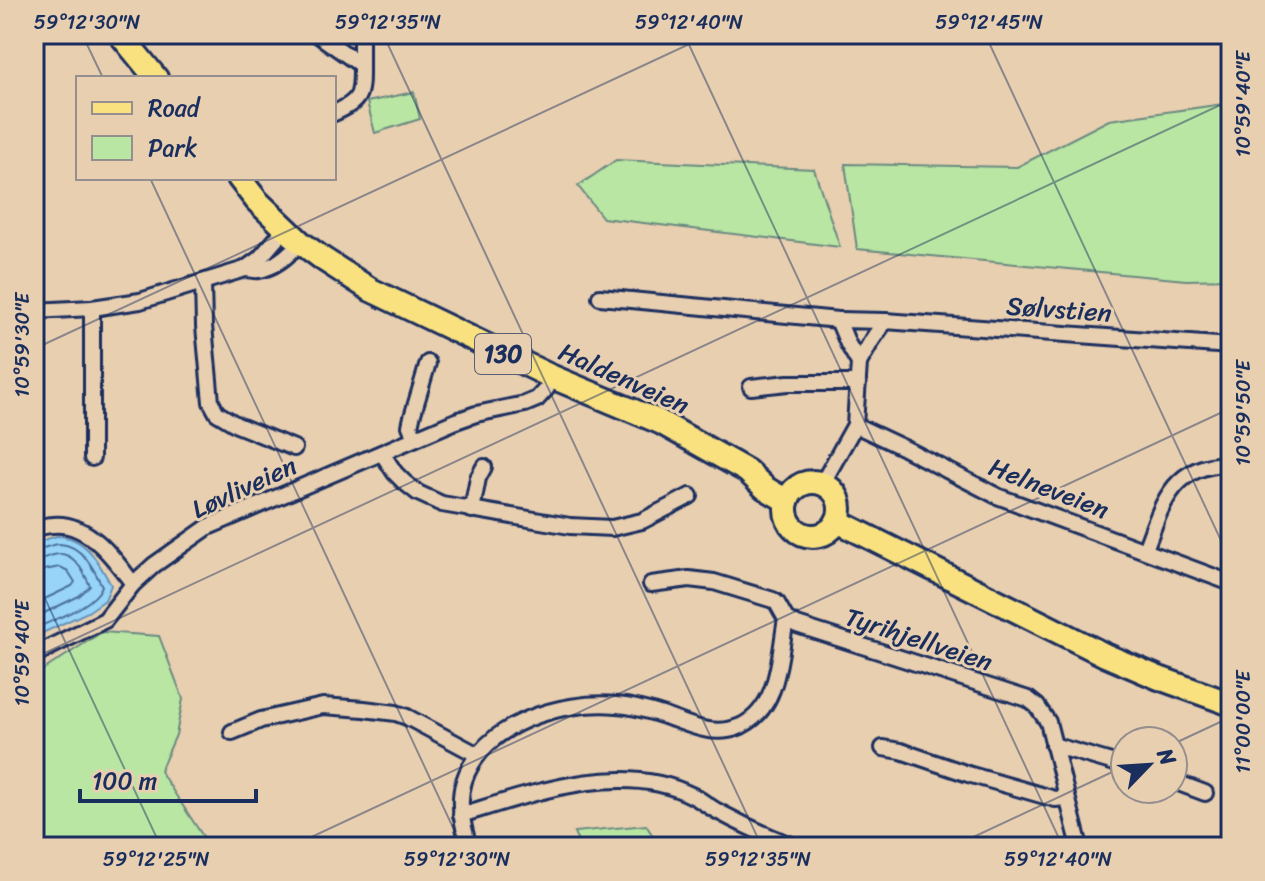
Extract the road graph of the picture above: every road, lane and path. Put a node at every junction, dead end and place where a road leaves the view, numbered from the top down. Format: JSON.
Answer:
{"nodes":[{"id":1,"x":120,"y":34,"type":"edge"},
{"id":2,"x":317,"y":34,"type":"edge"},
{"id":3,"x":361,"y":34,"type":"edge"},
{"id":4,"x":361,"y":65,"type":"junction"},
{"id":5,"x":154,"y":76,"type":"edge"},
{"id":6,"x":336,"y":112,"type":"edge"},
{"id":7,"x":241,"y":180,"type":"edge"},
{"id":8,"x":292,"y":235,"type":"junction"},
{"id":9,"x":203,"y":282,"type":"junction"},
{"id":10,"x":600,"y":297,"type":"dead end"},
{"id":11,"x":92,"y":308,"type":"junction"},
{"id":12,"x":34,"y":311,"type":"edge"},
{"id":13,"x":838,"y":320,"type":"junction"},
{"id":14,"x":885,"y":321,"type":"junction"},
{"id":15,"x":1231,"y":346,"type":"edge"},
{"id":16,"x":428,"y":363,"type":"dead end"},
{"id":17,"x":859,"y":363,"type":"junction"},
{"id":18,"x":550,"y":376,"type":"junction"},
{"id":19,"x":858,"y":383,"type":"junction"},
{"id":20,"x":751,"y":387,"type":"dead end"},
{"id":21,"x":855,"y":425,"type":"junction"},
{"id":22,"x":415,"y":438,"type":"junction"},
{"id":23,"x":294,"y":448,"type":"dead end"},
{"id":24,"x":382,"y":453,"type":"junction"},
{"id":25,"x":92,"y":458,"type":"dead end"},
{"id":26,"x":1231,"y":464,"type":"edge"},
{"id":27,"x":484,"y":467,"type":"dead end"},
{"id":28,"x":822,"y":484,"type":"junction"},
{"id":29,"x":690,"y":496,"type":"dead end"},
{"id":30,"x":787,"y":501,"type":"junction"},
{"id":31,"x":472,"y":510,"type":"junction"},
{"id":32,"x":837,"y":521,"type":"junction"},
{"id":33,"x":34,"y":529,"type":"edge"},
{"id":34,"x":1145,"y":550,"type":"junction"},
{"id":35,"x":1231,"y":583,"type":"edge"},
{"id":36,"x":133,"y":584,"type":"junction"},
{"id":37,"x":651,"y":584,"type":"dead end"},
{"id":38,"x":786,"y":619,"type":"junction"},
{"id":39,"x":34,"y":655,"type":"edge"},
{"id":40,"x":1231,"y":704,"type":"edge"},
{"id":41,"x":232,"y":732,"type":"dead end"},
{"id":42,"x":1053,"y":745,"type":"junction"},
{"id":43,"x":883,"y":748,"type":"dead end"},
{"id":44,"x":478,"y":755,"type":"junction"},
{"id":45,"x":1109,"y":761,"type":"edge"},
{"id":46,"x":1189,"y":787,"type":"edge"},
{"id":47,"x":1205,"y":793,"type":"dead end"},
{"id":48,"x":1066,"y":798,"type":"junction"},
{"id":49,"x":461,"y":815,"type":"junction"},
{"id":50,"x":469,"y":847,"type":"edge"},
{"id":51,"x":796,"y":847,"type":"edge"},
{"id":52,"x":1080,"y":847,"type":"edge"}],
"edges":[{"from":1,"to":5,"type":"main road"},
{"from":2,"to":4,"type":"street"},
{"from":3,"to":4,"type":"street"},
{"from":4,"to":6,"type":"street"},
{"from":7,"to":8,"type":"main road","name":"Haldenveien","number":"130"},
{"from":8,"to":9,"type":"street"},
{"from":8,"to":18,"type":"main road","name":"Haldenveien","number":"130"},
{"from":9,"to":11,"type":"street"},
{"from":9,"to":23,"type":"street"},
{"from":10,"to":13,"type":"street","name":"Sølvstien"},
{"from":11,"to":12,"type":"street"},
{"from":11,"to":25,"type":"street"},
{"from":13,"to":14,"type":"street","name":"Sølvstien"},
{"from":13,"to":17,"type":"street"},
{"from":14,"to":15,"type":"street","name":"Sølvstien"},
{"from":14,"to":17,"type":"street"},
{"from":16,"to":22,"type":"street"},
{"from":17,"to":19,"type":"street"},
{"from":18,"to":22,"type":"street","name":"Løvliveien"},
{"from":18,"to":30,"type":"main road","name":"Haldenveien","number":"130"},
{"from":19,"to":20,"type":"street"},
{"from":19,"to":21,"type":"street"},
{"from":21,"to":28,"type":"street"},
{"from":21,"to":34,"type":"street","name":"Helneveien"},
{"from":22,"to":24,"type":"street","name":"Løvliveien"},
{"from":24,"to":31,"type":"street"},
{"from":24,"to":36,"type":"street","name":"Løvliveien"},
{"from":26,"to":34,"type":"street"},
{"from":27,"to":31,"type":"street"},
{"from":28,"to":30,"type":"main road"},
{"from":28,"to":32,"type":"main road"},
{"from":29,"to":31,"type":"street"},
{"from":30,"to":32,"type":"main road"},
{"from":32,"to":40,"type":"main road"},
{"from":33,"to":36,"type":"street"},
{"from":34,"to":35,"type":"street","name":"Helneveien"},
{"from":36,"to":39,"type":"street","name":"Løvliveien"},
{"from":37,"to":38,"type":"street","name":"Tyrihjellveien"},
{"from":38,"to":42,"type":"street","name":"Tyrihjellveien"},
{"from":38,"to":44,"type":"street"},
{"from":41,"to":44,"type":"street"},
{"from":42,"to":45,"type":"street"},
{"from":42,"to":48,"type":"street","name":"Tyrihjellveien"},
{"from":43,"to":48,"type":"street"},
{"from":44,"to":49,"type":"street"},
{"from":46,"to":47,"type":"street"},
{"from":48,"to":52,"type":"street","name":"Tyrihjellveien"},
{"from":49,"to":50,"type":"street"},
{"from":49,"to":51,"type":"street"}]}
